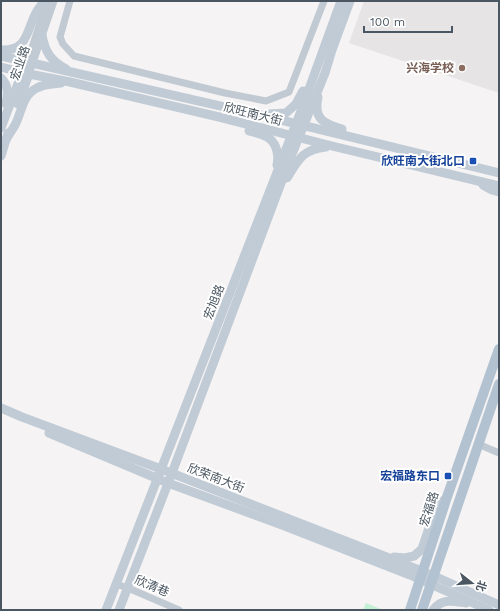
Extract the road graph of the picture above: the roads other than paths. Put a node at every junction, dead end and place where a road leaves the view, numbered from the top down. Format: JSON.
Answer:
{"nodes":[{"id":1,"x":46,"y":1,"type":"edge"},
{"id":2,"x":54,"y":1,"type":"edge"},
{"id":3,"x":70,"y":1,"type":"edge"},
{"id":4,"x":324,"y":1,"type":"edge"},
{"id":5,"x":340,"y":1,"type":"edge"},
{"id":6,"x":350,"y":1,"type":"edge"},
{"id":7,"x":42,"y":35,"type":"junction"},
{"id":8,"x":1,"y":50,"type":"edge"},
{"id":9,"x":1,"y":56,"type":"edge"},
{"id":10,"x":320,"y":58,"type":"junction"},
{"id":11,"x":30,"y":63,"type":"junction"},
{"id":12,"x":1,"y":67,"type":"edge"},
{"id":13,"x":73,"y":73,"type":"junction"},
{"id":14,"x":325,"y":73,"type":"junction"},
{"id":15,"x":26,"y":74,"type":"junction"},
{"id":16,"x":1,"y":78,"type":"edge"},
{"id":17,"x":70,"y":82,"type":"junction"},
{"id":18,"x":256,"y":114,"type":"junction"},
{"id":19,"x":218,"y":117,"type":"junction"},
{"id":20,"x":300,"y":124,"type":"junction"},
{"id":21,"x":2,"y":126,"type":"edge"},
{"id":22,"x":295,"y":137,"type":"junction"},
{"id":23,"x":7,"y":138,"type":"junction"},
{"id":24,"x":369,"y":141,"type":"junction"},
{"id":25,"x":332,"y":146,"type":"junction"},
{"id":26,"x":1,"y":156,"type":"edge"},
{"id":27,"x":499,"y":173,"type":"edge"},
{"id":28,"x":474,"y":179,"type":"junction"},
{"id":29,"x":276,"y":184,"type":"junction"},
{"id":30,"x":499,"y":186,"type":"edge"},
{"id":31,"x":499,"y":192,"type":"edge"},
{"id":32,"x":499,"y":349,"type":"edge"},
{"id":33,"x":499,"y":384,"type":"edge"},
{"id":34,"x":1,"y":408,"type":"edge"},
{"id":35,"x":1,"y":414,"type":"edge"},
{"id":36,"x":478,"y":444,"type":"junction"},
{"id":37,"x":499,"y":453,"type":"edge"},
{"id":38,"x":161,"y":469,"type":"junction"},
{"id":39,"x":172,"y":473,"type":"junction"},
{"id":40,"x":158,"y":478,"type":"junction"},
{"id":41,"x":168,"y":483,"type":"junction"},
{"id":42,"x":447,"y":496,"type":"junction"},
{"id":43,"x":384,"y":556,"type":"junction"},
{"id":44,"x":422,"y":575,"type":"junction"},
{"id":45,"x":432,"y":580,"type":"junction"},
{"id":46,"x":116,"y":584,"type":"junction"},
{"id":47,"x":128,"y":588,"type":"junction"},
{"id":48,"x":476,"y":604,"type":"junction"},
{"id":49,"x":499,"y":605,"type":"edge"},
{"id":50,"x":106,"y":610,"type":"edge"},
{"id":51,"x":119,"y":610,"type":"edge"},
{"id":52,"x":179,"y":610,"type":"edge"},
{"id":53,"x":410,"y":610,"type":"edge"},
{"id":54,"x":422,"y":610,"type":"edge"},
{"id":55,"x":433,"y":610,"type":"edge"},
{"id":56,"x":489,"y":610,"type":"edge"}],
"edges":[{"from":1,"to":8,"type":"street"},
{"from":1,"to":11,"type":"street","name":"宏业路"},
{"from":2,"to":7,"type":"street","name":"宏业路"},
{"from":3,"to":4,"type":"street"},
{"from":5,"to":10,"type":"street","name":"宏旭路"},
{"from":6,"to":14,"type":"street","name":"宏旭路"},
{"from":7,"to":11,"type":"street","name":"宏业路"},
{"from":7,"to":13,"type":"street"},
{"from":9,"to":11,"type":"street","name":"欣旺南大街"},
{"from":10,"to":18,"type":"street"},
{"from":10,"to":20,"type":"street","name":"宏旭路"},
{"from":11,"to":13,"type":"street","name":"欣旺南大街"},
{"from":11,"to":15,"type":"street","name":"宏业路"},
{"from":12,"to":15,"type":"street","name":"欣旺南大街"},
{"from":13,"to":18,"type":"street","name":"欣旺南大街"},
{"from":14,"to":20,"type":"street","name":"宏旭路"},
{"from":14,"to":24,"type":"street"},
{"from":15,"to":17,"type":"street","name":"欣旺南大街"},
{"from":15,"to":21,"type":"street","name":"宏业路"},
{"from":15,"to":23,"type":"street","name":"宏业路"},
{"from":16,"to":21,"type":"street"},
{"from":17,"to":19,"type":"street","name":"欣旺南大街"},
{"from":17,"to":23,"type":"street"},
{"from":18,"to":20,"type":"street","name":"欣旺南大街"},
{"from":19,"to":22,"type":"street","name":"欣旺南大街"},
{"from":19,"to":29,"type":"street"},
{"from":20,"to":22,"type":"street","name":"宏旭路"},
{"from":20,"to":24,"type":"street","name":"欣旺南大街"},
{"from":22,"to":25,"type":"street","name":"欣旺南大街"},
{"from":22,"to":29,"type":"street","name":"宏旭路"},
{"from":23,"to":26,"type":"street","name":"宏业路"},
{"from":24,"to":27,"type":"street","name":"欣旺南大街"},
{"from":25,"to":28,"type":"street","name":"欣旺南大街"},
{"from":25,"to":29,"type":"street"},
{"from":28,"to":30,"type":"street","name":"欣旺南大街"},
{"from":28,"to":31,"type":"street"},
{"from":29,"to":38,"type":"street","name":"宏旭路"},
{"from":29,"to":39,"type":"street","name":"宏旭路"},
{"from":32,"to":42,"type":"main road","name":"宏福路"},
{"from":33,"to":36,"type":"main road"},
{"from":34,"to":38,"type":"street","name":"欣荣南大街"},
{"from":35,"to":40,"type":"street","name":"欣荣南大街"},
{"from":36,"to":37,"type":"street"},
{"from":36,"to":45,"type":"main road"},
{"from":38,"to":39,"type":"street","name":"欣荣南大街"},
{"from":38,"to":40,"type":"street","name":"宏旭路"},
{"from":39,"to":41,"type":"street","name":"宏旭路"},
{"from":39,"to":43,"type":"street","name":"欣荣南大街"},
{"from":40,"to":41,"type":"street","name":"欣荣南大街"},
{"from":40,"to":46,"type":"street","name":"宏旭路"},
{"from":41,"to":44,"type":"street","name":"欣荣南大街"},
{"from":41,"to":47,"type":"street","name":"宏旭路"},
{"from":42,"to":43,"type":"street"},
{"from":42,"to":44,"type":"main road","name":"宏福路"},
{"from":43,"to":44,"type":"street","name":"欣荣南大街"},
{"from":44,"to":45,"type":"street"},
{"from":44,"to":53,"type":"main road","name":"宏福路"},
{"from":45,"to":48,"type":"street"},
{"from":45,"to":49,"type":"street"},
{"from":45,"to":54,"type":"main road"},
{"from":46,"to":47,"type":"street","name":"欣清巷"},
{"from":46,"to":50,"type":"street","name":"宏旭路"},
{"from":47,"to":51,"type":"street","name":"宏旭路"},
{"from":47,"to":52,"type":"street","name":"欣清巷"},
{"from":48,"to":55,"type":"street"},
{"from":48,"to":56,"type":"street"}]}
